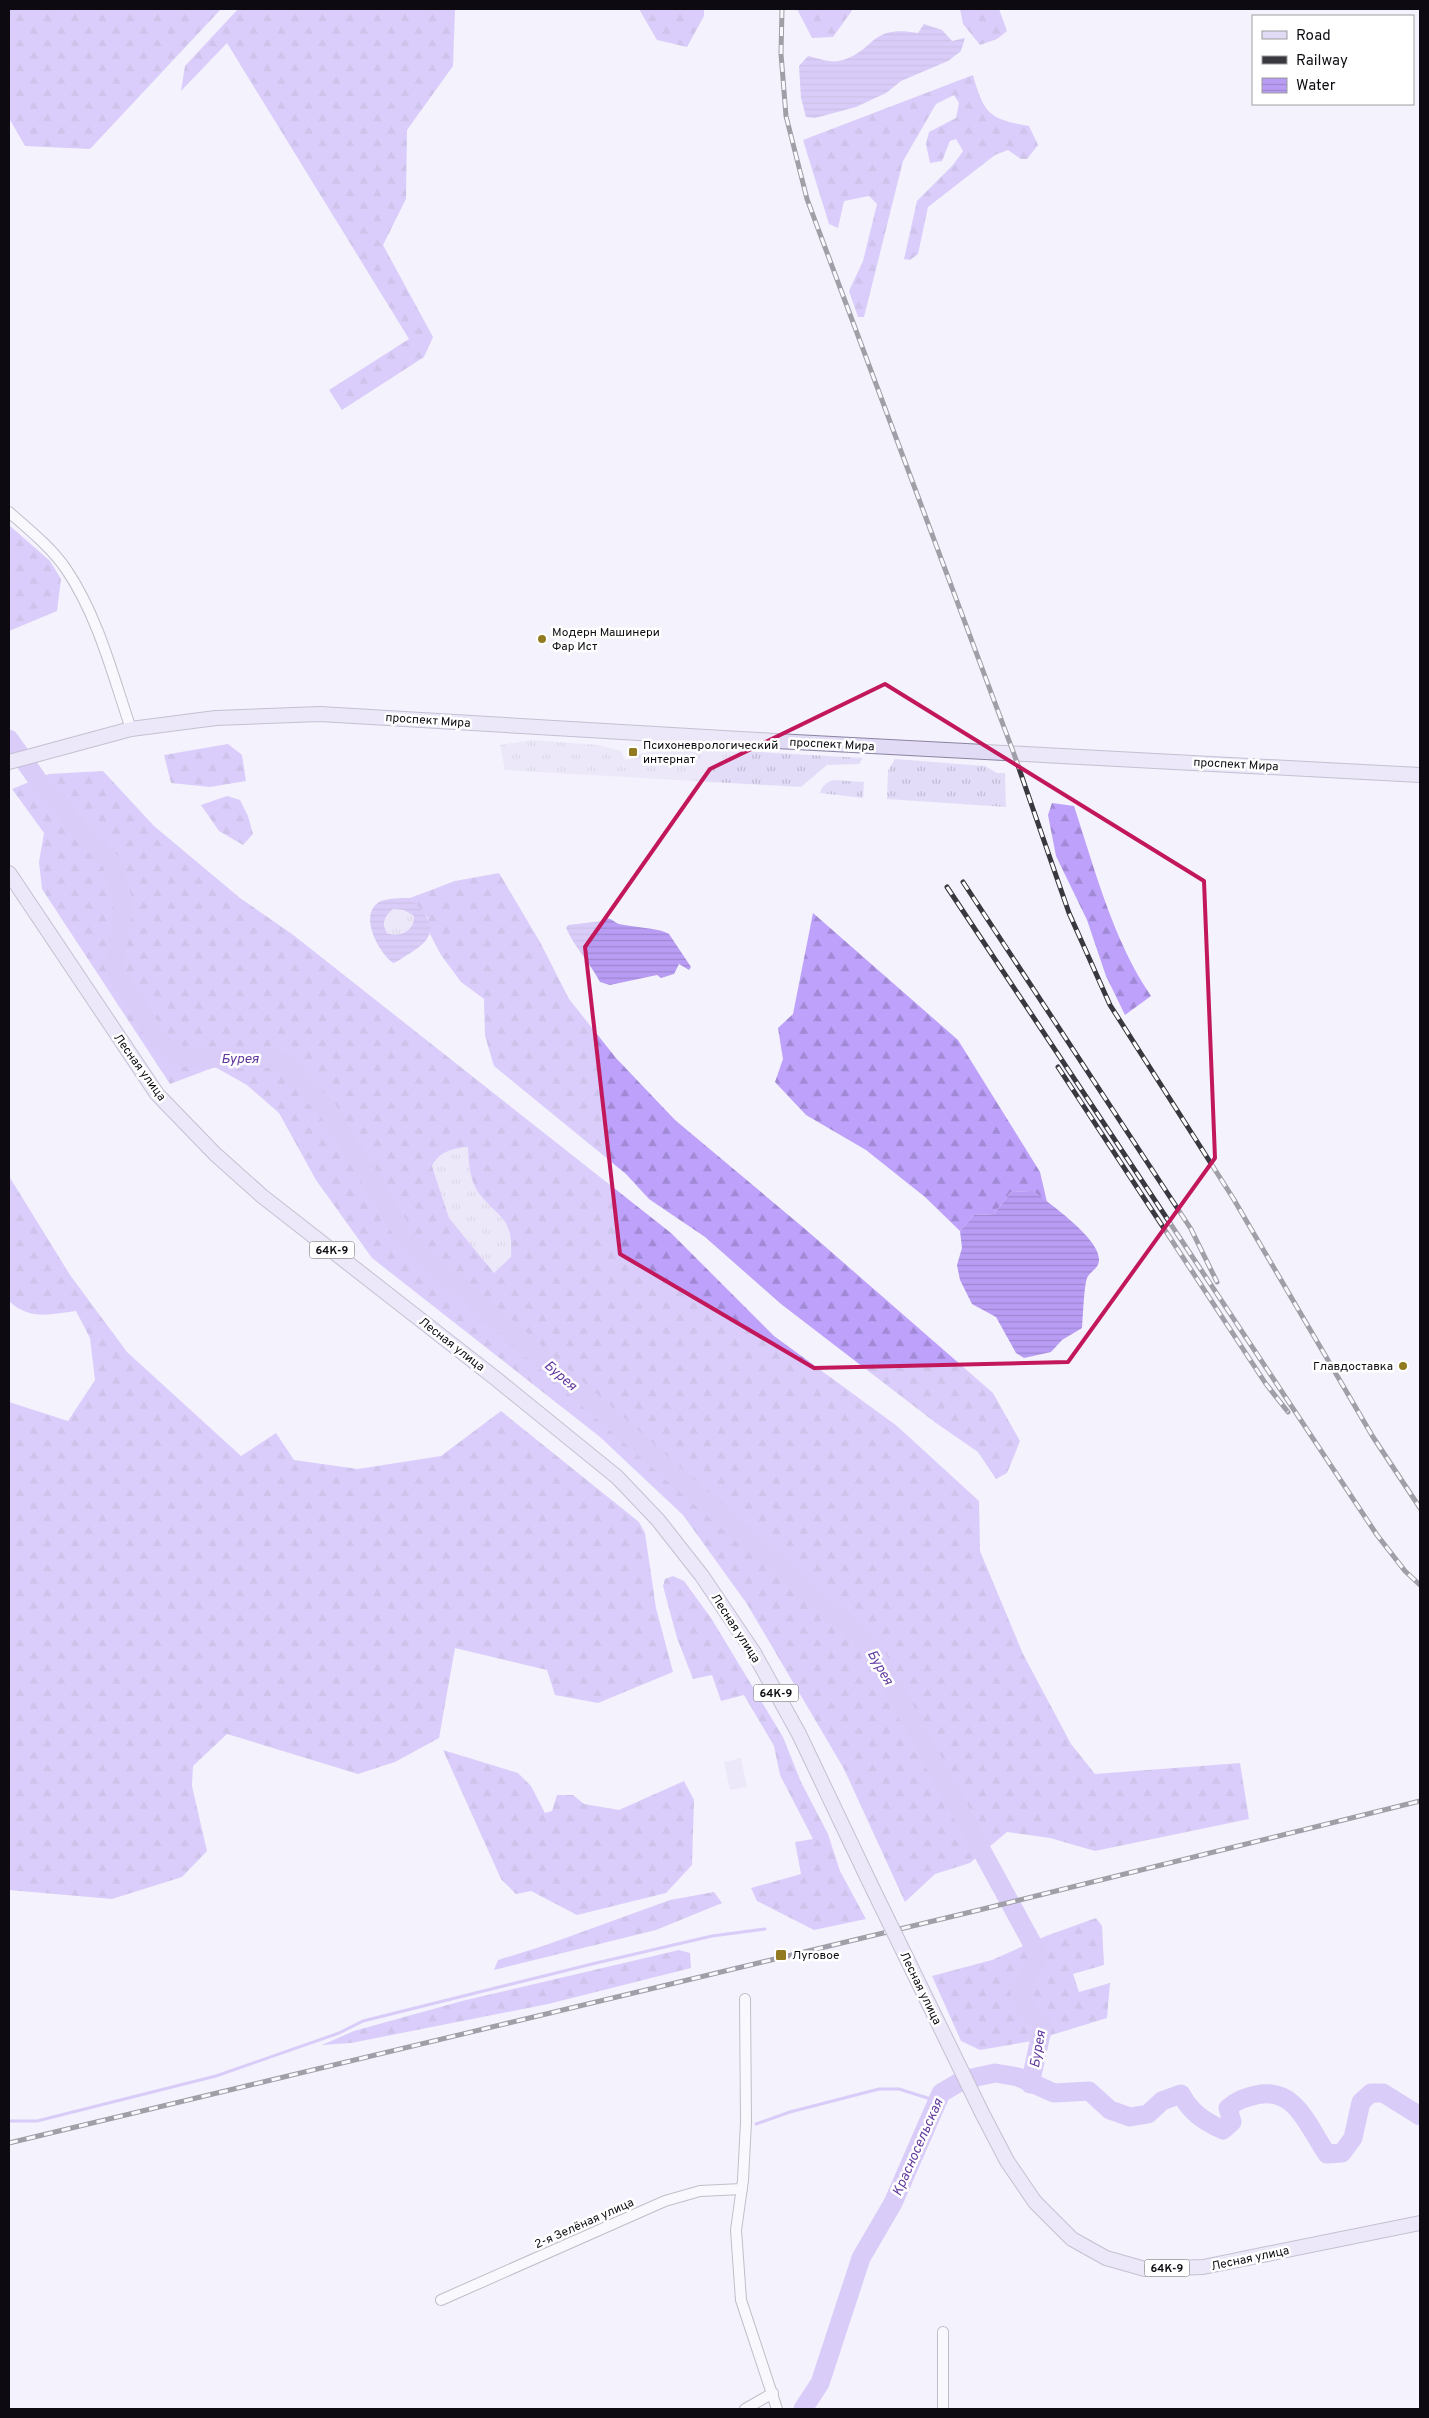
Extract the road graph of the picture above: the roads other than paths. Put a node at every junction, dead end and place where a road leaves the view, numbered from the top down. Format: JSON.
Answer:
{"nodes":[{"id":1,"x":9,"y":512,"type":"edge"},
{"id":2,"x":131,"y":730,"type":"junction"},
{"id":3,"x":9,"y":762,"type":"edge"},
{"id":4,"x":1420,"y":774,"type":"edge"},
{"id":5,"x":9,"y":873,"type":"edge"},
{"id":6,"x":745,"y":1998,"type":"dead end"},
{"id":7,"x":742,"y":2189,"type":"junction"},
{"id":8,"x":1420,"y":2223,"type":"edge"},
{"id":9,"x":441,"y":2300,"type":"dead end"},
{"id":10,"x":944,"y":2332,"type":"dead end"},
{"id":11,"x":773,"y":2393,"type":"junction"},
{"id":12,"x":745,"y":2409,"type":"edge"},
{"id":13,"x":777,"y":2409,"type":"edge"},
{"id":14,"x":943,"y":2409,"type":"edge"}],
"edges":[{"from":1,"to":2,"type":"street"},
{"from":2,"to":3,"type":"main road","name":"проспект Мира"},
{"from":2,"to":4,"type":"main road","name":"проспект Мира"},
{"from":5,"to":8,"type":"main road","name":"Лесная улица","number":"64К-9","bridge":true},
{"from":6,"to":7,"type":"street"},
{"from":7,"to":9,"type":"street","name":"2-я Зелёная улица"},
{"from":7,"to":11,"type":"street"},
{"from":10,"to":14,"type":"street"},
{"from":11,"to":12,"type":"street"},
{"from":11,"to":13,"type":"street"}]}
